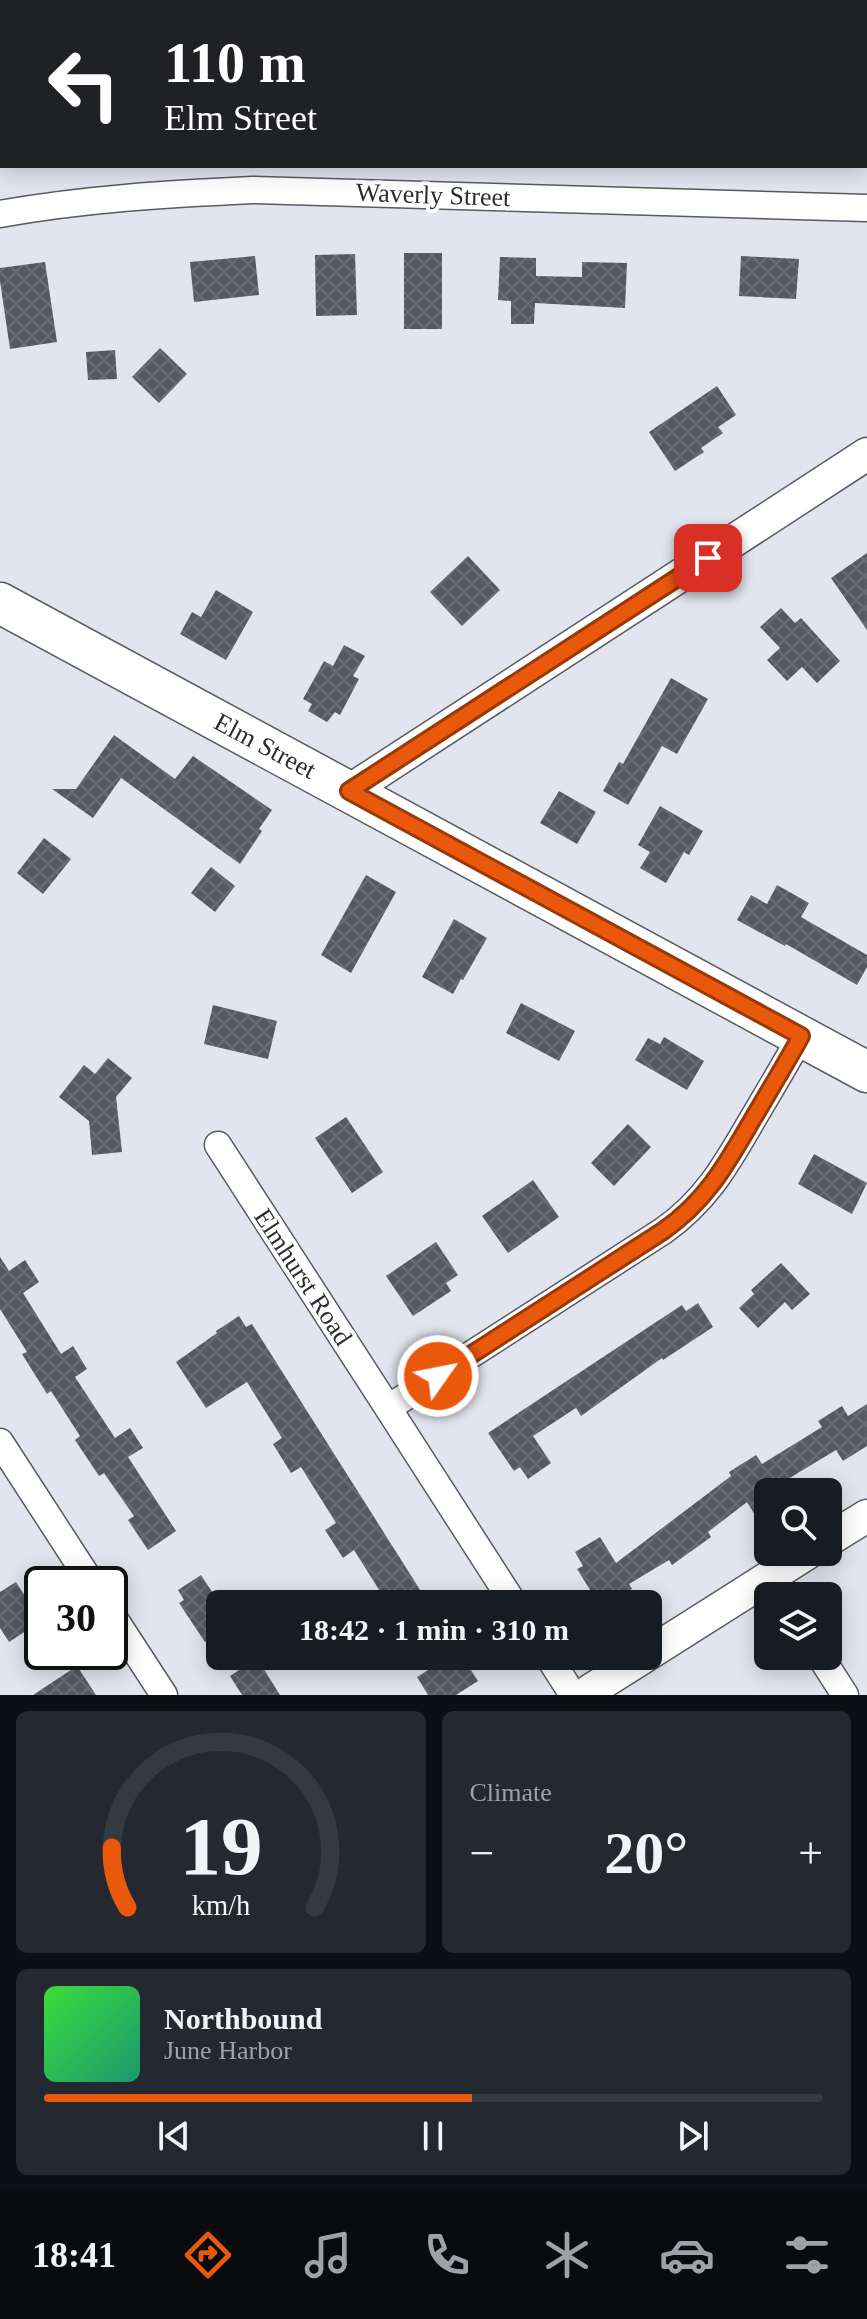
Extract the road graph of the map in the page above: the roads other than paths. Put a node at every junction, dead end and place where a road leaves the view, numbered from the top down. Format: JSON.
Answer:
{"nodes":[{"id":1,"x":867,"y":208,"type":"edge"},
{"id":2,"x":0,"y":214,"type":"edge"},
{"id":3,"x":867,"y":454,"type":"edge"},
{"id":4,"x":0,"y":603,"type":"edge"},
{"id":5,"x":349,"y":791,"type":"junction"},
{"id":6,"x":801,"y":1036,"type":"junction"},
{"id":7,"x":867,"y":1072,"type":"edge"},
{"id":8,"x":218,"y":1145,"type":"dead end"},
{"id":9,"x":388,"y":1408,"type":"junction"},
{"id":10,"x":0,"y":1442,"type":"edge"},
{"id":11,"x":867,"y":1516,"type":"edge"},
{"id":12,"x":842,"y":1531,"type":"edge"},
{"id":13,"x":80,"y":1566,"type":"edge"},
{"id":14,"x":795,"y":1566,"type":"edge"},
{"id":15,"x":780,"y":1582,"type":"edge"},
{"id":16,"x":505,"y":1590,"type":"edge"},
{"id":17,"x":754,"y":1598,"type":"edge"},
{"id":18,"x":128,"y":1640,"type":"edge"},
{"id":19,"x":662,"y":1647,"type":"edge"},
{"id":20,"x":557,"y":1670,"type":"edge"},
{"id":21,"x":622,"y":1670,"type":"edge"},
{"id":22,"x":829,"y":1670,"type":"edge"},
{"id":23,"x":164,"y":1695,"type":"edge"},
{"id":24,"x":573,"y":1695,"type":"edge"},
{"id":25,"x":583,"y":1695,"type":"edge"},
{"id":26,"x":845,"y":1695,"type":"edge"}],
"edges":[{"from":1,"to":2,"type":"street","name":"Waverly Street"},
{"from":3,"to":5,"type":"street"},
{"from":4,"to":5,"type":"main road","name":"Elm Street"},
{"from":5,"to":6,"type":"main road","name":"Elm Street"},
{"from":6,"to":7,"type":"main road","name":"Elm Street"},
{"from":6,"to":9,"type":"street"},
{"from":8,"to":9,"type":"street","name":"Elmhurst Road"},
{"from":9,"to":16,"type":"street","name":"Elmhurst Road"},
{"from":10,"to":13,"type":"street"},
{"from":11,"to":12,"type":"street"},
{"from":14,"to":15,"type":"street"},
{"from":17,"to":19,"type":"street"},
{"from":18,"to":23,"type":"street"},
{"from":20,"to":24,"type":"street"},
{"from":21,"to":25,"type":"street"},
{"from":22,"to":26,"type":"street"}]}
